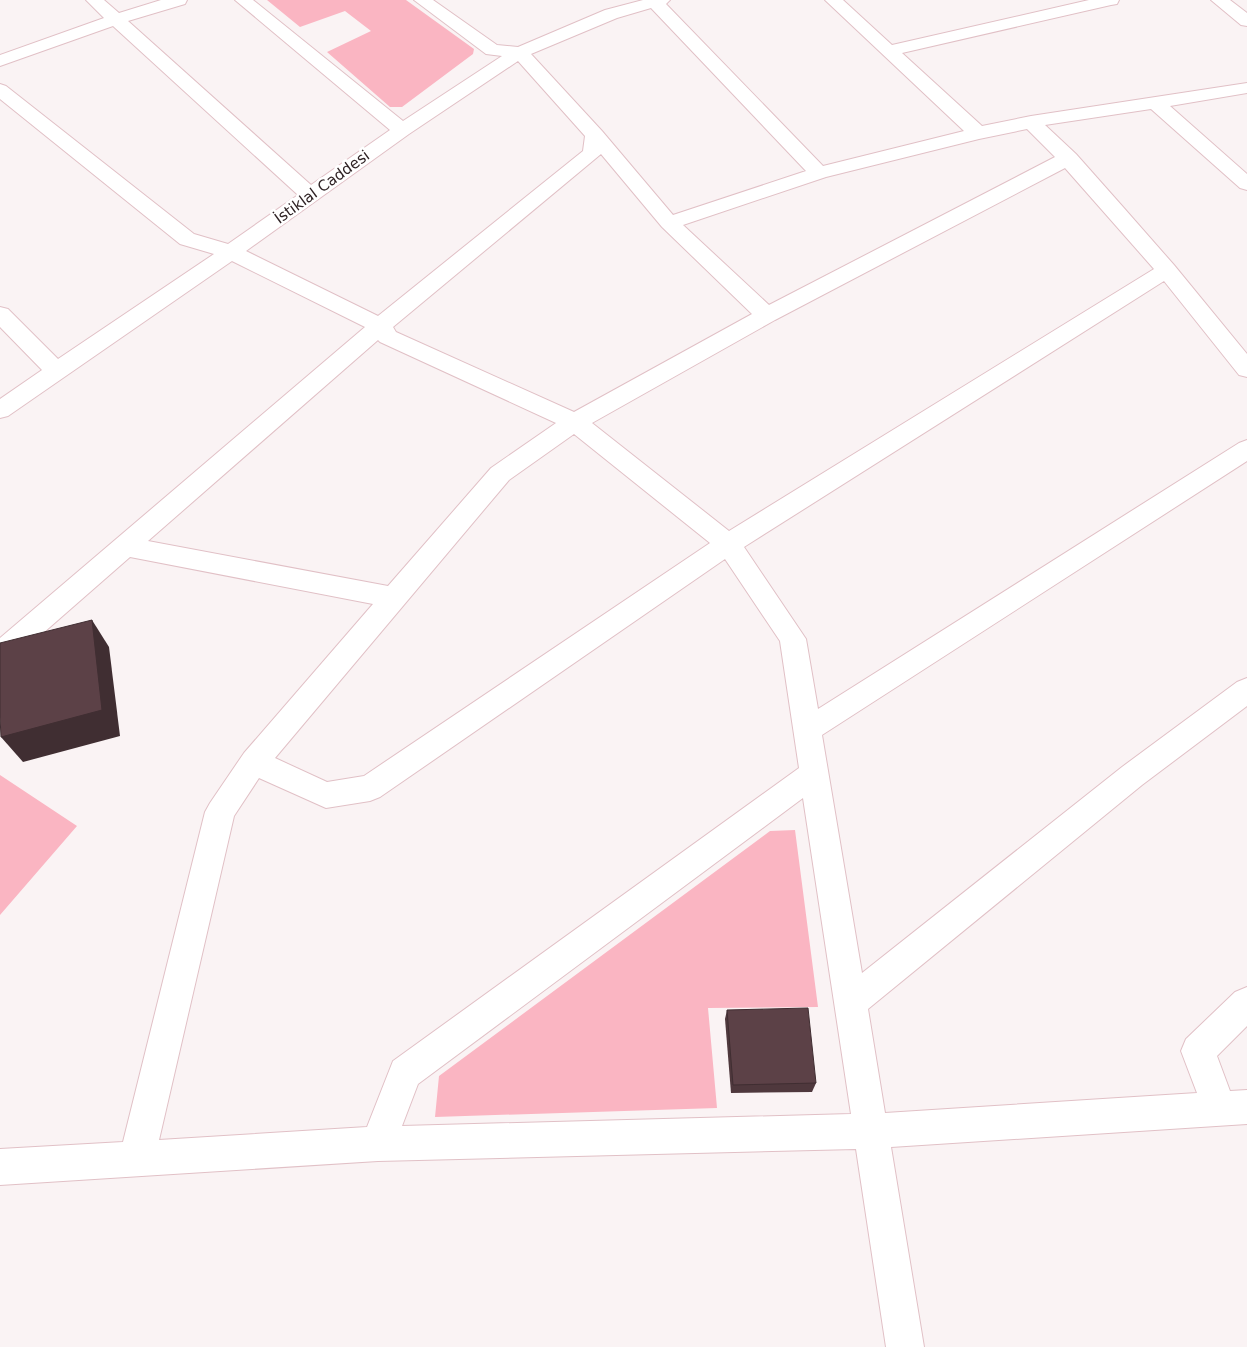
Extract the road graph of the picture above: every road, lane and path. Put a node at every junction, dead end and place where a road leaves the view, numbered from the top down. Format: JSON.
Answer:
{"nodes":[{"id":1,"x":94,"y":0,"type":"edge"},
{"id":2,"x":179,"y":0,"type":"edge"},
{"id":3,"x":243,"y":0,"type":"edge"},
{"id":4,"x":422,"y":0,"type":"edge"},
{"id":5,"x":833,"y":0,"type":"edge"},
{"id":6,"x":1112,"y":0,"type":"edge"},
{"id":7,"x":1219,"y":0,"type":"edge"},
{"id":8,"x":658,"y":1,"type":"edge"},
{"id":9,"x":114,"y":20,"type":"junction"},
{"id":10,"x":1247,"y":22,"type":"edge"},
{"id":11,"x":889,"y":51,"type":"junction"},
{"id":12,"x":520,"y":52,"type":"junction"},
{"id":13,"x":0,"y":61,"type":"edge"},
{"id":14,"x":1247,"y":88,"type":"edge"},
{"id":15,"x":0,"y":90,"type":"edge"},
{"id":16,"x":1156,"y":103,"type":"junction"},
{"id":17,"x":1031,"y":122,"type":"junction"},
{"id":18,"x":402,"y":130,"type":"junction"},
{"id":19,"x":978,"y":133,"type":"junction"},
{"id":20,"x":595,"y":135,"type":"junction"},
{"id":21,"x":1069,"y":158,"type":"junction"},
{"id":22,"x":819,"y":173,"type":"junction"},
{"id":23,"x":1247,"y":184,"type":"edge"},
{"id":24,"x":310,"y":196,"type":"junction"},
{"id":25,"x":669,"y":224,"type":"junction"},
{"id":26,"x":231,"y":252,"type":"junction"},
{"id":27,"x":1167,"y":270,"type":"junction"},
{"id":28,"x":0,"y":314,"type":"edge"},
{"id":29,"x":767,"y":315,"type":"junction"},
{"id":30,"x":380,"y":326,"type":"junction"},
{"id":31,"x":1247,"y":369,"type":"edge"},
{"id":32,"x":56,"y":371,"type":"junction"},
{"id":33,"x":0,"y":410,"type":"edge"},
{"id":34,"x":575,"y":422,"type":"junction"},
{"id":35,"x":1247,"y":449,"type":"edge"},
{"id":36,"x":728,"y":544,"type":"junction"},
{"id":37,"x":124,"y":546,"type":"junction"},
{"id":38,"x":394,"y":598,"type":"junction"},
{"id":39,"x":0,"y":654,"type":"edge"},
{"id":40,"x":1247,"y":690,"type":"edge"},
{"id":41,"x":807,"y":730,"type":"junction"},
{"id":42,"x":254,"y":762,"type":"junction"},
{"id":43,"x":814,"y":774,"type":"junction"},
{"id":44,"x":850,"y":1002,"type":"junction"},
{"id":45,"x":1247,"y":1004,"type":"edge"},
{"id":46,"x":1233,"y":1108,"type":"edge"},
{"id":47,"x":871,"y":1131,"type":"junction"},
{"id":48,"x":378,"y":1144,"type":"junction"},
{"id":49,"x":138,"y":1157,"type":"junction"},
{"id":50,"x":0,"y":1167,"type":"edge"},
{"id":51,"x":905,"y":1347,"type":"edge"}],
"edges":[{"from":1,"to":9,"type":"street"},
{"from":2,"to":9,"type":"street"},
{"from":3,"to":18,"type":"street"},
{"from":4,"to":12,"type":"street"},
{"from":5,"to":11,"type":"street"},
{"from":6,"to":11,"type":"street"},
{"from":7,"to":10,"type":"street"},
{"from":8,"to":12,"type":"street","name":"İstiklal Caddesi"},
{"from":8,"to":22,"type":"street"},
{"from":9,"to":13,"type":"street"},
{"from":9,"to":24,"type":"street"},
{"from":11,"to":19,"type":"street"},
{"from":12,"to":18,"type":"street","name":"İstiklal Caddesi"},
{"from":12,"to":20,"type":"street"},
{"from":14,"to":16,"type":"street"},
{"from":15,"to":26,"type":"street"},
{"from":16,"to":17,"type":"street"},
{"from":16,"to":23,"type":"street"},
{"from":17,"to":19,"type":"street"},
{"from":17,"to":21,"type":"street"},
{"from":18,"to":24,"type":"street","name":"İstiklal Caddesi"},
{"from":19,"to":22,"type":"street"},
{"from":20,"to":25,"type":"street"},
{"from":20,"to":30,"type":"street"},
{"from":21,"to":27,"type":"street"},
{"from":21,"to":29,"type":"street"},
{"from":22,"to":25,"type":"street"},
{"from":24,"to":26,"type":"street","name":"İstiklal Caddesi"},
{"from":25,"to":29,"type":"street"},
{"from":26,"to":30,"type":"street"},
{"from":26,"to":32,"type":"street","name":"İstiklal Caddesi"},
{"from":27,"to":31,"type":"street"},
{"from":27,"to":36,"type":"street"},
{"from":28,"to":32,"type":"street"},
{"from":29,"to":34,"type":"street"},
{"from":30,"to":34,"type":"street"},
{"from":30,"to":37,"type":"street"},
{"from":32,"to":33,"type":"street","name":"İstiklal Caddesi"},
{"from":34,"to":36,"type":"street"},
{"from":34,"to":38,"type":"street"},
{"from":35,"to":41,"type":"street"},
{"from":36,"to":41,"type":"street"},
{"from":36,"to":42,"type":"street"},
{"from":37,"to":38,"type":"street"},
{"from":37,"to":39,"type":"street"},
{"from":38,"to":42,"type":"street"},
{"from":40,"to":44,"type":"street"},
{"from":41,"to":43,"type":"street"},
{"from":42,"to":49,"type":"street"},
{"from":43,"to":44,"type":"street"},
{"from":43,"to":48,"type":"street"},
{"from":44,"to":47,"type":"street"},
{"from":45,"to":46,"type":"street"},
{"from":46,"to":47,"type":"street"},
{"from":47,"to":48,"type":"street"},
{"from":47,"to":51,"type":"street"},
{"from":48,"to":49,"type":"street"},
{"from":49,"to":50,"type":"street"}]}
